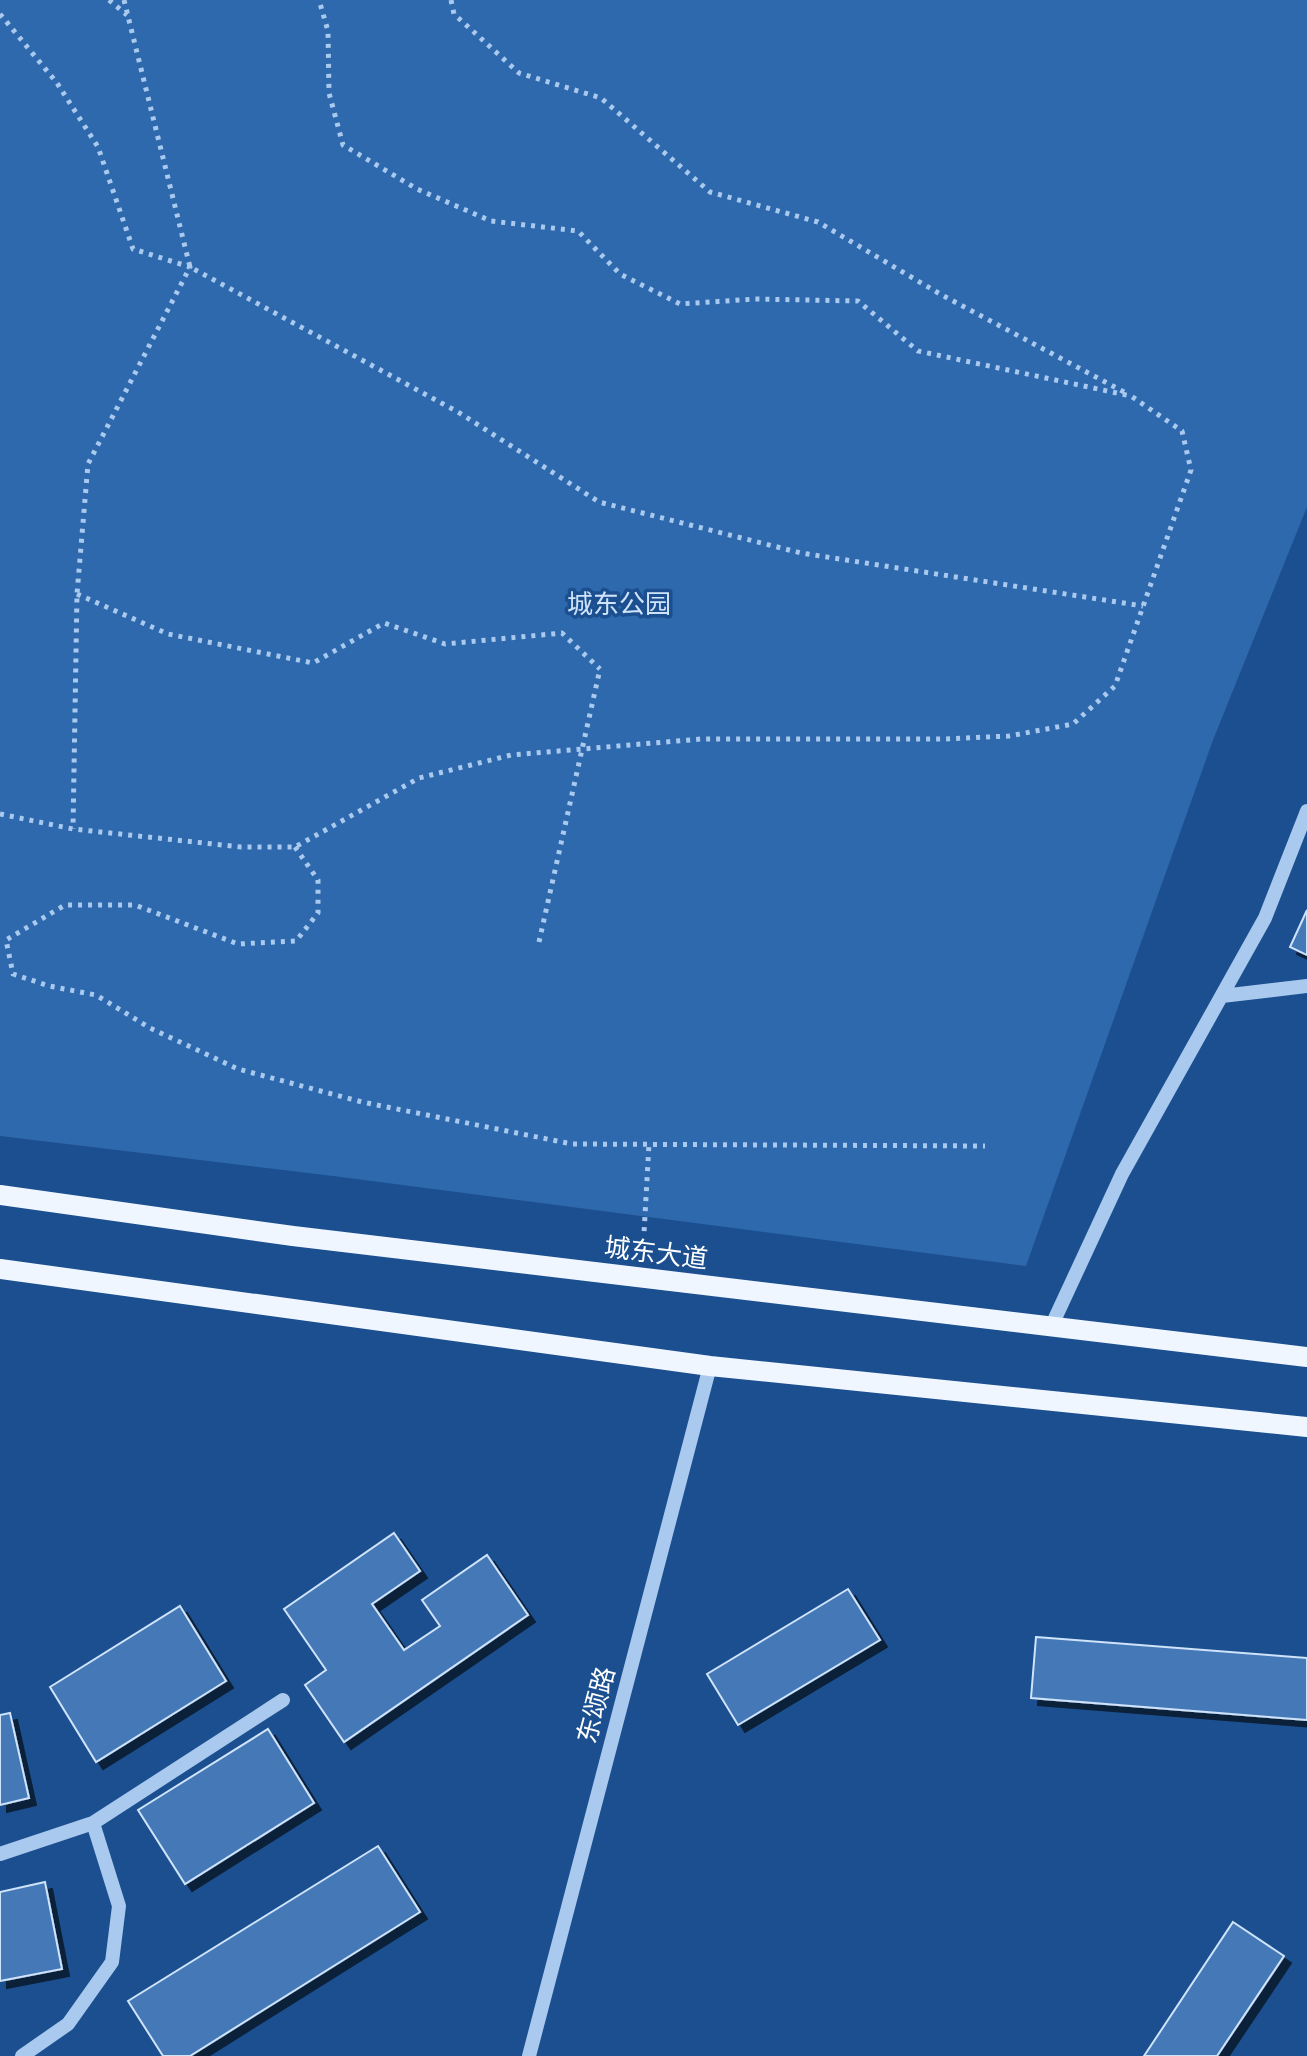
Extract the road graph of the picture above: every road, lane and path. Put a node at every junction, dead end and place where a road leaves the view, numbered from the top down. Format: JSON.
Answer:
{"nodes":[{"id":1,"x":109,"y":0,"type":"edge"},
{"id":2,"x":124,"y":0,"type":"edge"},
{"id":3,"x":319,"y":0,"type":"edge"},
{"id":4,"x":451,"y":0,"type":"edge"},
{"id":5,"x":0,"y":14,"type":"edge"},
{"id":6,"x":128,"y":16,"type":"junction"},
{"id":7,"x":190,"y":267,"type":"junction"},
{"id":8,"x":1131,"y":396,"type":"junction"},
{"id":9,"x":77,"y":594,"type":"junction"},
{"id":10,"x":1143,"y":606,"type":"junction"},
{"id":11,"x":1307,"y":811,"type":"edge"},
{"id":12,"x":0,"y":814,"type":"edge"},
{"id":13,"x":73,"y":829,"type":"junction"},
{"id":14,"x":295,"y":847,"type":"junction"},
{"id":15,"x":539,"y":942,"type":"dead end"},
{"id":16,"x":1307,"y":986,"type":"edge"},
{"id":17,"x":1222,"y":996,"type":"junction"},
{"id":18,"x":649,"y":1144,"type":"junction"},
{"id":19,"x":985,"y":1146,"type":"dead end"},
{"id":20,"x":0,"y":1195,"type":"edge"},
{"id":21,"x":0,"y":1269,"type":"edge"},
{"id":22,"x":641,"y":1278,"type":"junction"},
{"id":23,"x":1051,"y":1327,"type":"junction"},
{"id":24,"x":1307,"y":1357,"type":"edge"},
{"id":25,"x":710,"y":1366,"type":"junction"},
{"id":26,"x":1307,"y":1427,"type":"edge"},
{"id":27,"x":283,"y":1700,"type":"dead end"},
{"id":28,"x":93,"y":1823,"type":"junction"},
{"id":29,"x":0,"y":1854,"type":"edge"},
{"id":30,"x":22,"y":2056,"type":"edge"},
{"id":31,"x":529,"y":2056,"type":"edge"}],
"edges":[{"from":1,"to":6,"type":"path"},
{"from":2,"to":6,"type":"path"},
{"from":3,"to":8,"type":"path"},
{"from":4,"to":8,"type":"path"},
{"from":5,"to":7,"type":"path"},
{"from":6,"to":7,"type":"path"},
{"from":7,"to":9,"type":"path"},
{"from":7,"to":10,"type":"path"},
{"from":8,"to":10,"type":"path"},
{"from":9,"to":13,"type":"path"},
{"from":9,"to":15,"type":"path","bridge":true},
{"from":10,"to":14,"type":"path"},
{"from":11,"to":17,"type":"street"},
{"from":12,"to":13,"type":"path"},
{"from":13,"to":14,"type":"path"},
{"from":14,"to":18,"type":"path"},
{"from":16,"to":17,"type":"street"},
{"from":17,"to":23,"type":"street"},
{"from":18,"to":19,"type":"path"},
{"from":18,"to":22,"type":"path"},
{"from":20,"to":22,"type":"main road","name":"城东大道"},
{"from":21,"to":25,"type":"main road"},
{"from":22,"to":23,"type":"main road","name":"城东大道"},
{"from":23,"to":24,"type":"main road","name":"城东大道"},
{"from":25,"to":26,"type":"main road"},
{"from":25,"to":31,"type":"street","name":"东颂路"},
{"from":27,"to":28,"type":"street"},
{"from":28,"to":29,"type":"street"},
{"from":28,"to":30,"type":"street"}]}
